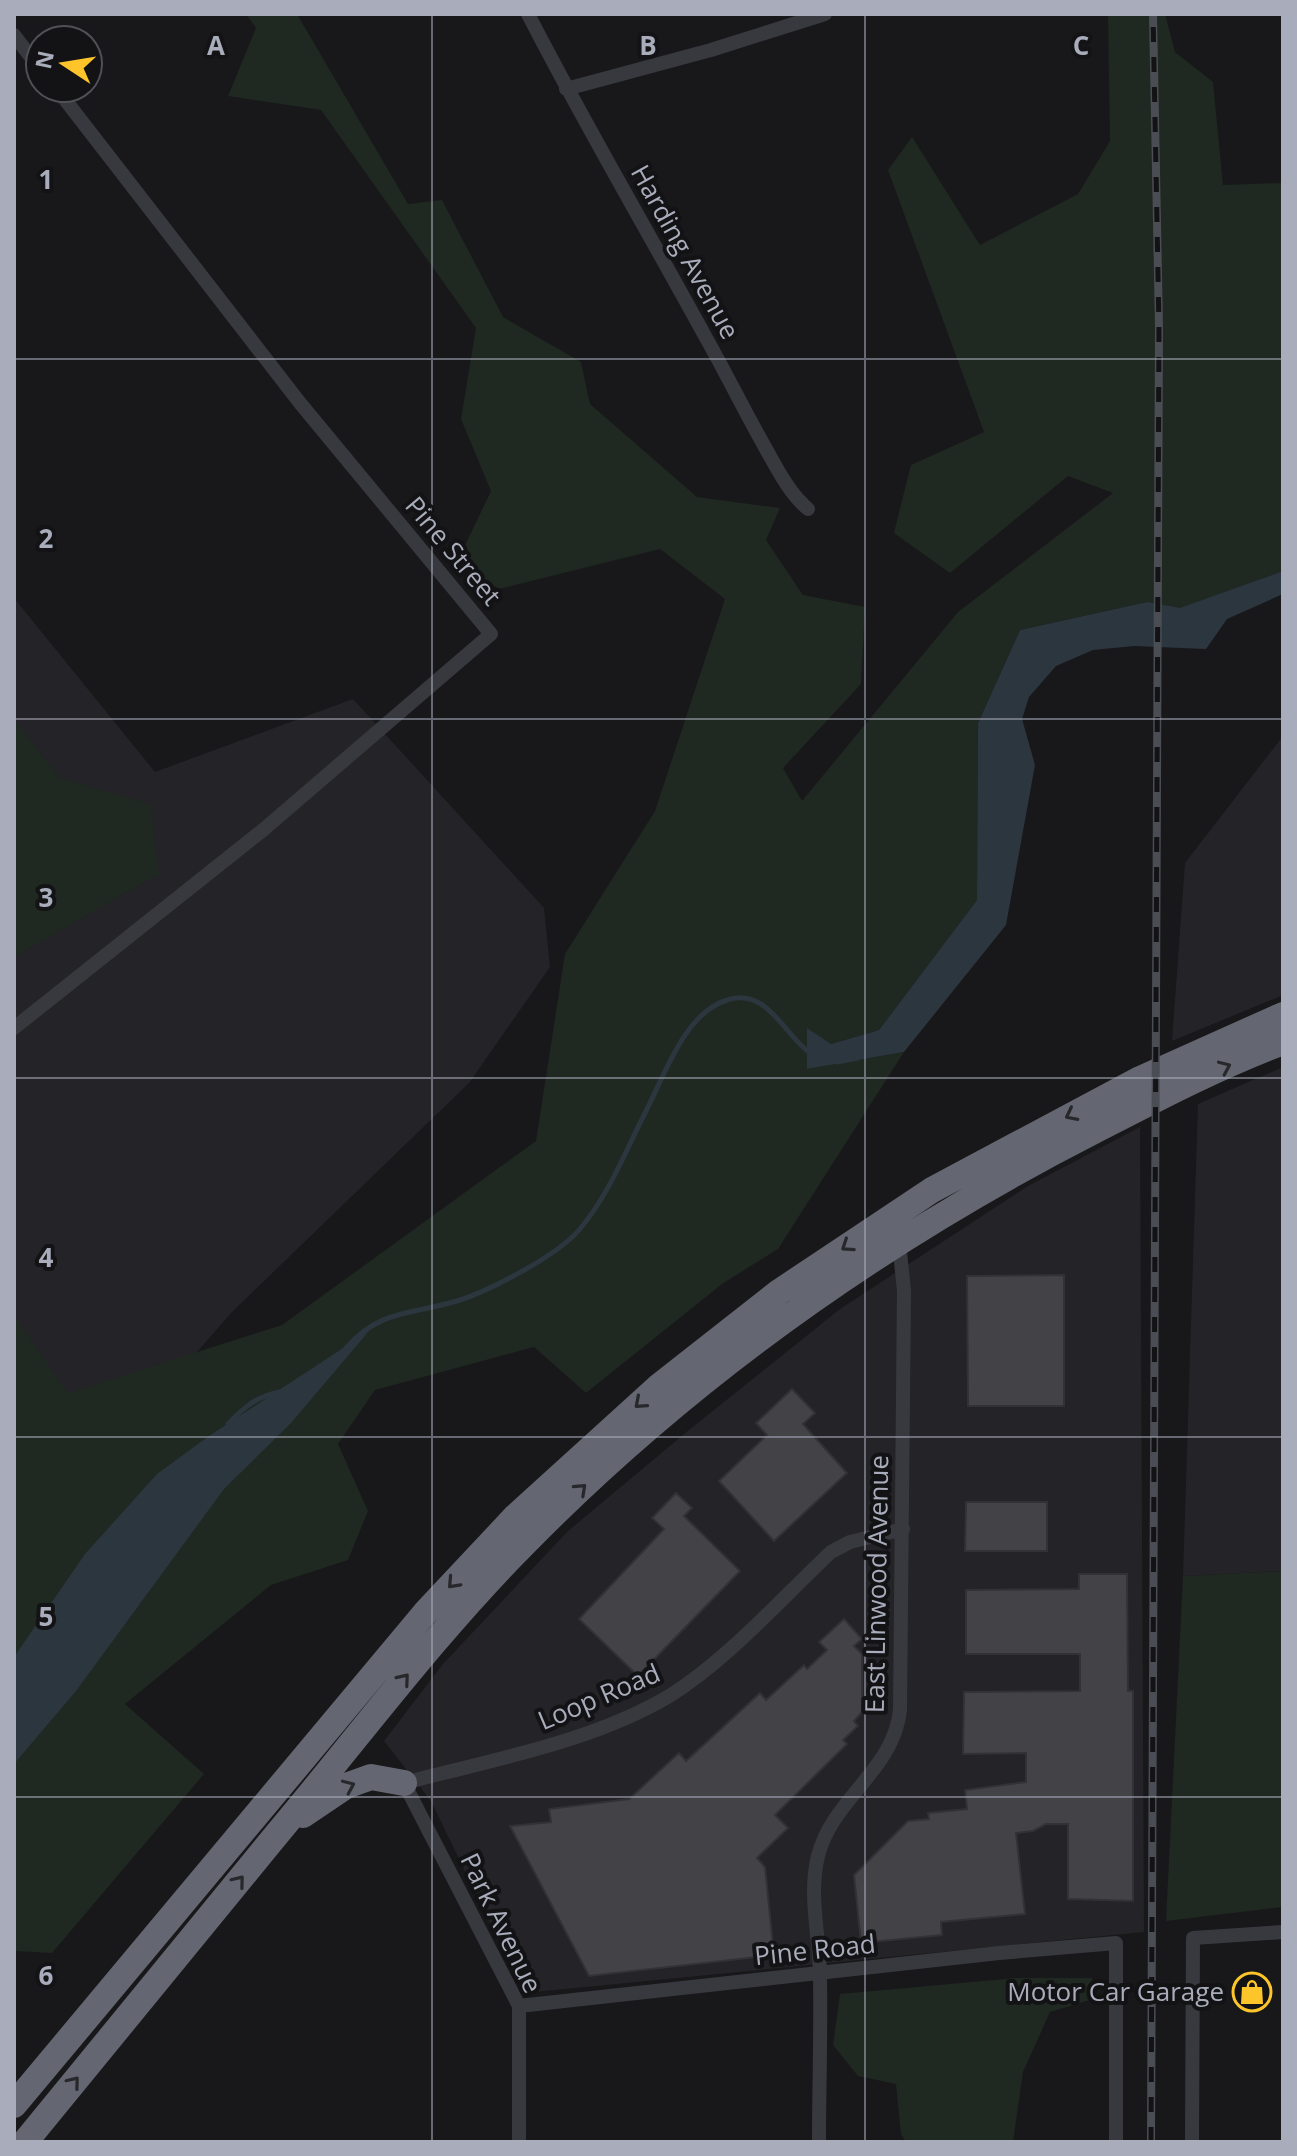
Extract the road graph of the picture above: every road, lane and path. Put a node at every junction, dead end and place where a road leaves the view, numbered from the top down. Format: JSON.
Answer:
{"nodes":[{"id":1,"x":528,"y":14,"type":"edge"},
{"id":2,"x":825,"y":14,"type":"edge"},
{"id":3,"x":566,"y":89,"type":"junction"},
{"id":4,"x":68,"y":104,"type":"edge"},
{"id":5,"x":808,"y":509,"type":"dead end"},
{"id":6,"x":1283,"y":1015,"type":"edge"},
{"id":7,"x":14,"y":1028,"type":"edge"},
{"id":8,"x":1283,"y":1042,"type":"edge"},
{"id":9,"x":899,"y":1242,"type":"junction"},
{"id":10,"x":903,"y":1529,"type":"junction"},
{"id":11,"x":404,"y":1783,"type":"junction"},
{"id":12,"x":265,"y":1849,"type":"junction"},
{"id":13,"x":1283,"y":1932,"type":"edge"},
{"id":14,"x":820,"y":1974,"type":"junction"},
{"id":15,"x":519,"y":2006,"type":"junction"},
{"id":16,"x":14,"y":2105,"type":"edge"},
{"id":17,"x":25,"y":2142,"type":"edge"},
{"id":18,"x":519,"y":2142,"type":"edge"},
{"id":19,"x":819,"y":2142,"type":"edge"},
{"id":20,"x":1116,"y":2142,"type":"edge"},
{"id":21,"x":1192,"y":2142,"type":"edge"}],
"edges":[{"from":1,"to":3,"type":"street","name":"Harding Avenue"},
{"from":2,"to":3,"type":"street"},
{"from":3,"to":5,"type":"street","name":"Harding Avenue"},
{"from":4,"to":7,"type":"street","name":"Pine Street"},
{"from":6,"to":16,"type":"highway","one_way":true},
{"from":9,"to":8,"type":"highway","one_way":true},
{"from":9,"to":10,"type":"street","name":"East Linwood Avenue"},
{"from":12,"to":9,"type":"highway","one_way":true},
{"from":10,"to":11,"type":"street","name":"Loop Road"},
{"from":10,"to":14,"type":"street","name":"East Linwood Avenue"},
{"from":12,"to":11,"type":"highway","one_way":true},
{"from":11,"to":15,"type":"street","name":"Park Avenue"},
{"from":17,"to":12,"type":"highway","one_way":true},
{"from":13,"to":21,"type":"street"},
{"from":14,"to":15,"type":"street","name":"Pine Road"},
{"from":14,"to":19,"type":"street","name":"East Linwood Avenue"},
{"from":14,"to":20,"type":"street","name":"Pine Road"},
{"from":15,"to":18,"type":"street","name":"Park Avenue"}]}
